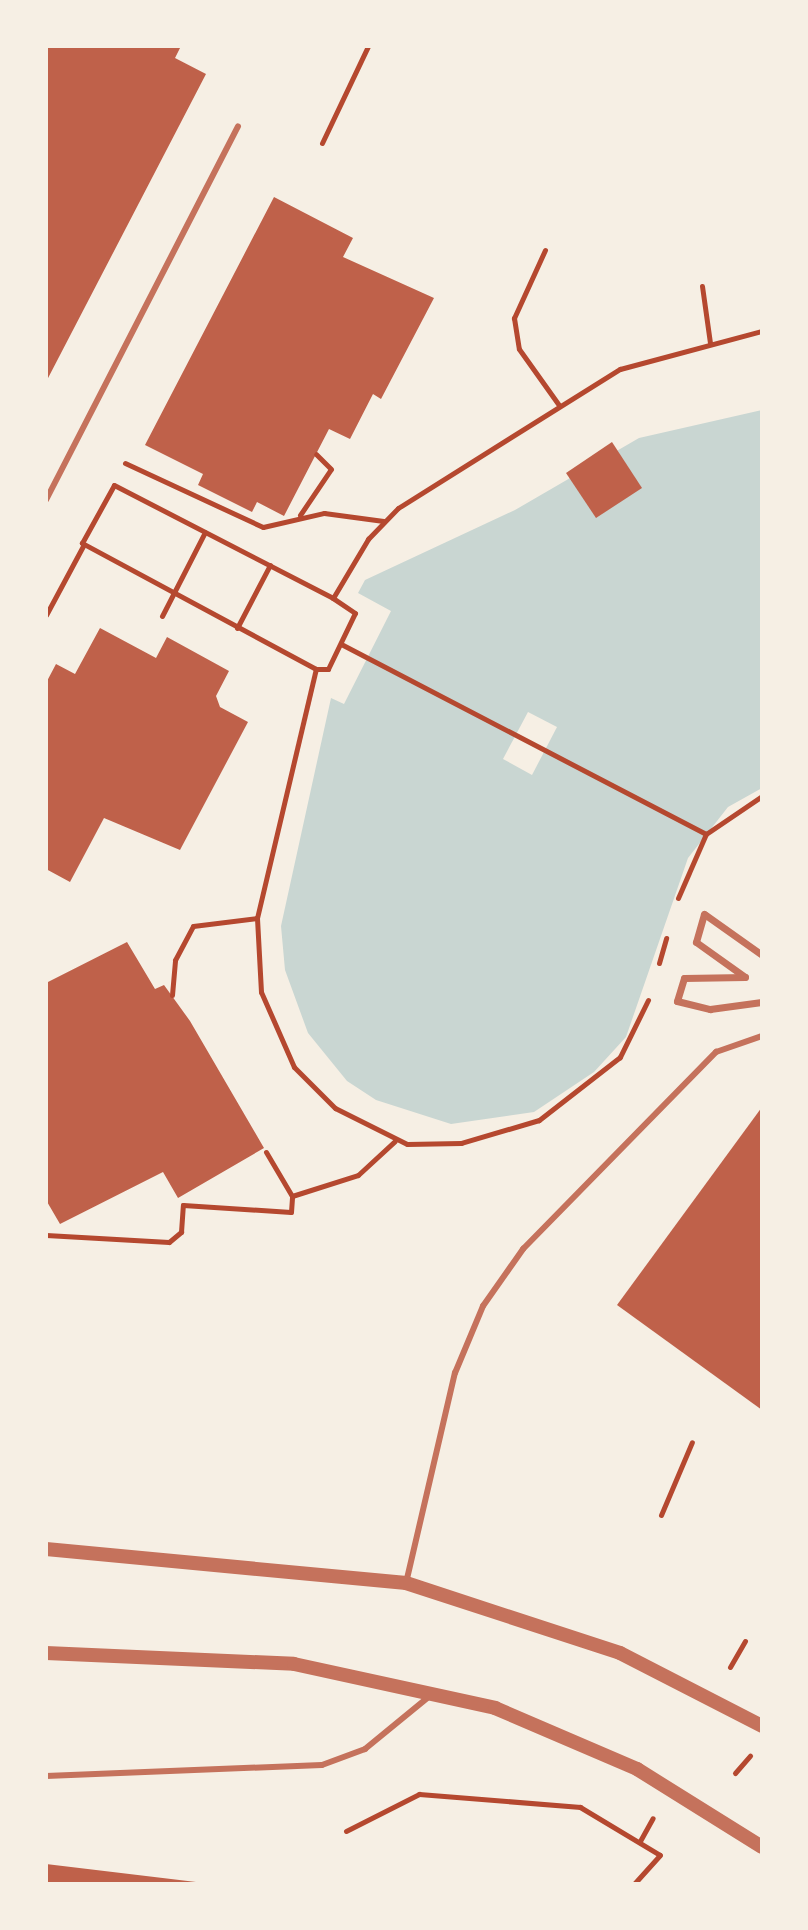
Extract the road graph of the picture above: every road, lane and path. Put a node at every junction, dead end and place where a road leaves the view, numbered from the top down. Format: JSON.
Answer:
{"nodes":[{"id":1,"x":368,"y":46,"type":"edge"},
{"id":2,"x":238,"y":127,"type":"dead end"},
{"id":3,"x":322,"y":143,"type":"dead end"},
{"id":4,"x":545,"y":250,"type":"dead end"},
{"id":5,"x":702,"y":286,"type":"dead end"},
{"id":6,"x":762,"y":331,"type":"edge"},
{"id":7,"x":710,"y":343,"type":"junction"},
{"id":8,"x":559,"y":405,"type":"junction"},
{"id":9,"x":316,"y":454,"type":"dead end"},
{"id":10,"x":125,"y":463,"type":"dead end"},
{"id":11,"x":49,"y":488,"type":"edge"},
{"id":12,"x":46,"y":500,"type":"edge"},
{"id":13,"x":299,"y":516,"type":"junction"},
{"id":14,"x":383,"y":521,"type":"junction"},
{"id":15,"x":205,"y":532,"type":"junction"},
{"id":16,"x":83,"y":546,"type":"junction"},
{"id":17,"x":270,"y":565,"type":"junction"},
{"id":18,"x":172,"y":594,"type":"junction"},
{"id":19,"x":333,"y":598,"type":"junction"},
{"id":20,"x":46,"y":615,"type":"edge"},
{"id":21,"x":162,"y":616,"type":"dead end"},
{"id":22,"x":237,"y":628,"type":"junction"},
{"id":23,"x":341,"y":644,"type":"junction"},
{"id":24,"x":316,"y":669,"type":"junction"},
{"id":25,"x":762,"y":796,"type":"edge"},
{"id":26,"x":704,"y":833,"type":"junction"},
{"id":27,"x":676,"y":904,"type":"dead end"},
{"id":28,"x":257,"y":918,"type":"junction"},
{"id":29,"x":669,"y":929,"type":"dead end"},
{"id":30,"x":762,"y":955,"type":"edge"},
{"id":31,"x":655,"y":976,"type":"dead end"},
{"id":32,"x":652,"y":987,"type":"dead end"},
{"id":33,"x":172,"y":995,"type":"dead end"},
{"id":34,"x":762,"y":1002,"type":"edge"},
{"id":35,"x":762,"y":1036,"type":"edge"},
{"id":36,"x":395,"y":1140,"type":"junction"},
{"id":37,"x":266,"y":1152,"type":"dead end"},
{"id":38,"x":292,"y":1196,"type":"junction"},
{"id":39,"x":46,"y":1235,"type":"edge"},
{"id":40,"x":692,"y":1442,"type":"dead end"},
{"id":41,"x":661,"y":1515,"type":"dead end"},
{"id":42,"x":46,"y":1549,"type":"edge"},
{"id":43,"x":406,"y":1583,"type":"junction"},
{"id":44,"x":745,"y":1641,"type":"dead end"},
{"id":45,"x":46,"y":1653,"type":"edge"},
{"id":46,"x":730,"y":1667,"type":"dead end"},
{"id":47,"x":433,"y":1692,"type":"junction"},
{"id":48,"x":762,"y":1726,"type":"edge"},
{"id":49,"x":756,"y":1749,"type":"dead end"},
{"id":50,"x":735,"y":1773,"type":"dead end"},
{"id":51,"x":46,"y":1776,"type":"edge"},
{"id":52,"x":653,"y":1818,"type":"dead end"},
{"id":53,"x":346,"y":1831,"type":"dead end"},
{"id":54,"x":640,"y":1841,"type":"junction"},
{"id":55,"x":760,"y":1843,"type":"edge"},
{"id":56,"x":634,"y":1884,"type":"edge"}],
"edges":[{"from":1,"to":3,"type":"path"},
{"from":2,"to":11,"type":"lane"},
{"from":4,"to":8,"type":"path"},
{"from":5,"to":7,"type":"path"},
{"from":6,"to":7,"type":"path"},
{"from":7,"to":8,"type":"path"},
{"from":8,"to":14,"type":"path"},
{"from":9,"to":13,"type":"path"},
{"from":10,"to":13,"type":"path"},
{"from":11,"to":12,"type":"lane"},
{"from":13,"to":14,"type":"path"},
{"from":14,"to":19,"type":"path"},
{"from":15,"to":16,"type":"path"},
{"from":15,"to":17,"type":"path"},
{"from":15,"to":18,"type":"path"},
{"from":16,"to":18,"type":"path"},
{"from":16,"to":20,"type":"path"},
{"from":17,"to":19,"type":"path"},
{"from":17,"to":22,"type":"path"},
{"from":18,"to":21,"type":"path"},
{"from":18,"to":22,"type":"path"},
{"from":19,"to":23,"type":"path"},
{"from":22,"to":24,"type":"path"},
{"from":23,"to":24,"type":"path"},
{"from":23,"to":26,"type":"path"},
{"from":24,"to":28,"type":"path"},
{"from":25,"to":26,"type":"path"},
{"from":26,"to":27,"type":"path"},
{"from":28,"to":33,"type":"path"},
{"from":28,"to":36,"type":"path"},
{"from":29,"to":31,"type":"path"},
{"from":30,"to":34,"type":"street"},
{"from":32,"to":36,"type":"path"},
{"from":35,"to":43,"type":"lane"},
{"from":36,"to":38,"type":"path"},
{"from":37,"to":38,"type":"path"},
{"from":38,"to":39,"type":"path"},
{"from":40,"to":41,"type":"path"},
{"from":42,"to":43,"type":"street"},
{"from":43,"to":48,"type":"street"},
{"from":44,"to":46,"type":"path"},
{"from":45,"to":47,"type":"street"},
{"from":47,"to":51,"type":"lane"},
{"from":47,"to":55,"type":"street"},
{"from":49,"to":50,"type":"path"},
{"from":52,"to":54,"type":"path"},
{"from":53,"to":54,"type":"path"},
{"from":54,"to":56,"type":"path"}]}
